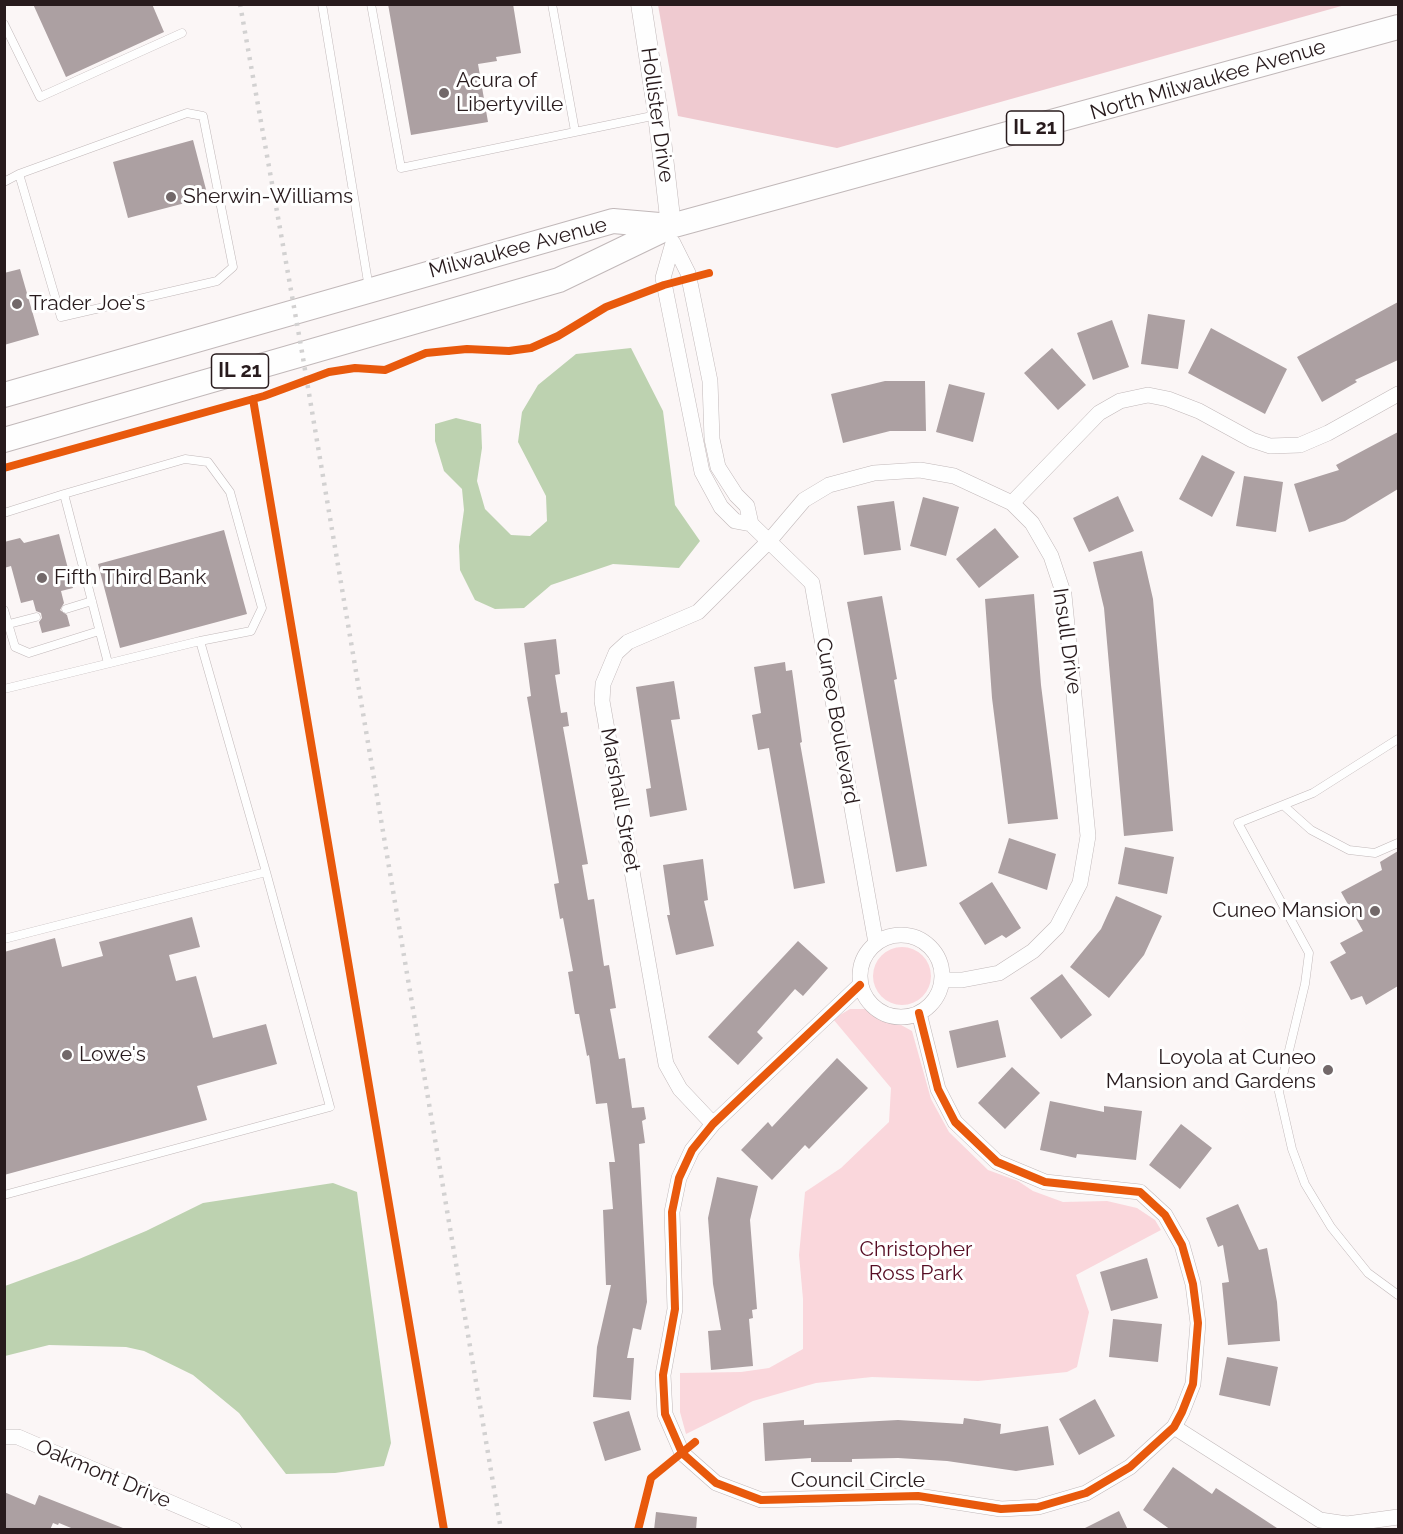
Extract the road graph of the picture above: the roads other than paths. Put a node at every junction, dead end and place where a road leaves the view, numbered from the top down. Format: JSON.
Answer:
{"nodes":[{"id":1,"x":321,"y":4,"type":"edge"},
{"id":2,"x":371,"y":4,"type":"edge"},
{"id":3,"x":552,"y":4,"type":"edge"},
{"id":4,"x":641,"y":4,"type":"edge"},
{"id":5,"x":4,"y":24,"type":"edge"},
{"id":6,"x":1398,"y":27,"type":"edge"},
{"id":7,"x":182,"y":33,"type":"dead end"},
{"id":8,"x":658,"y":114,"type":"junction"},
{"id":9,"x":575,"y":132,"type":"junction"},
{"id":10,"x":20,"y":174,"type":"junction"},
{"id":11,"x":4,"y":182,"type":"edge"},
{"id":12,"x":672,"y":235,"type":"junction"},
{"id":13,"x":370,"y":290,"type":"junction"},
{"id":14,"x":1398,"y":394,"type":"edge"},
{"id":15,"x":4,"y":395,"type":"edge"},
{"id":16,"x":711,"y":415,"type":"junction"},
{"id":17,"x":690,"y":419,"type":"junction"},
{"id":18,"x":4,"y":440,"type":"edge"},
{"id":19,"x":64,"y":494,"type":"junction"},
{"id":20,"x":1012,"y":503,"type":"junction"},
{"id":21,"x":4,"y":513,"type":"edge"},
{"id":22,"x":751,"y":524,"type":"junction"},
{"id":23,"x":770,"y":540,"type":"junction"},
{"id":24,"x":92,"y":601,"type":"junction"},
{"id":25,"x":66,"y":609,"type":"dead end"},
{"id":26,"x":4,"y":610,"type":"edge"},
{"id":27,"x":36,"y":617,"type":"dead end"},
{"id":28,"x":9,"y":624,"type":"junction"},
{"id":29,"x":99,"y":631,"type":"junction"},
{"id":30,"x":201,"y":641,"type":"junction"},
{"id":31,"x":108,"y":663,"type":"junction"},
{"id":32,"x":4,"y":688,"type":"edge"},
{"id":33,"x":1398,"y":739,"type":"edge"},
{"id":34,"x":1282,"y":805,"type":"junction"},
{"id":35,"x":1398,"y":843,"type":"edge"},
{"id":36,"x":266,"y":872,"type":"junction"},
{"id":37,"x":4,"y":939,"type":"edge"},
{"id":38,"x":876,"y":943,"type":"junction"},
{"id":39,"x":942,"y":980,"type":"junction"},
{"id":40,"x":860,"y":985,"type":"junction"},
{"id":41,"x":919,"y":1013,"type":"junction"},
{"id":42,"x":713,"y":1124,"type":"junction"},
{"id":43,"x":4,"y":1195,"type":"edge"},
{"id":44,"x":1398,"y":1295,"type":"edge"},
{"id":45,"x":1174,"y":1427,"type":"junction"},
{"id":46,"x":4,"y":1437,"type":"edge"},
{"id":47,"x":1398,"y":1518,"type":"edge"},
{"id":48,"x":234,"y":1530,"type":"edge"}],
"edges":[{"from":1,"to":13,"type":"lane"},
{"from":2,"to":9,"type":"lane"},
{"from":3,"to":9,"type":"lane"},
{"from":4,"to":8,"type":"street","name":"Hollister Drive"},
{"from":5,"to":7,"type":"lane"},
{"from":6,"to":12,"type":"main road","name":"North Milwaukee Avenue","number":"IL 21"},
{"from":8,"to":9,"type":"lane"},
{"from":8,"to":12,"type":"street","name":"Hollister Drive"},
{"from":10,"to":10,"type":"lane"},
{"from":10,"to":11,"type":"lane"},
{"from":12,"to":13,"type":"main road","name":"Milwaukee Avenue","number":"IL 21"},
{"from":12,"to":16,"type":"street","name":"Cuneo Boulevard"},
{"from":12,"to":17,"type":"street","name":"Cuneo Boulevard"},
{"from":12,"to":18,"type":"main road","name":"Milwaukee Avenue","number":"IL 21"},
{"from":13,"to":15,"type":"main road","name":"Milwaukee Avenue","number":"IL 21"},
{"from":14,"to":20,"type":"street"},
{"from":16,"to":17,"type":"street"},
{"from":16,"to":22,"type":"street","name":"Cuneo Boulevard"},
{"from":17,"to":22,"type":"street","name":"Cuneo Boulevard"},
{"from":19,"to":21,"type":"lane"},
{"from":19,"to":24,"type":"lane"},
{"from":19,"to":30,"type":"lane"},
{"from":20,"to":23,"type":"street","name":"Insull Drive"},
{"from":20,"to":39,"type":"street","name":"Insull Drive"},
{"from":22,"to":23,"type":"street","name":"Cuneo Boulevard"},
{"from":23,"to":38,"type":"street","name":"Cuneo Boulevard"},
{"from":23,"to":42,"type":"street","name":"Marshall Street"},
{"from":24,"to":25,"type":"lane"},
{"from":24,"to":29,"type":"lane"},
{"from":26,"to":28,"type":"lane"},
{"from":27,"to":28,"type":"lane"},
{"from":28,"to":29,"type":"lane"},
{"from":29,"to":31,"type":"lane"},
{"from":30,"to":31,"type":"lane"},
{"from":30,"to":36,"type":"lane"},
{"from":31,"to":32,"type":"lane"},
{"from":33,"to":34,"type":"lane"},
{"from":34,"to":35,"type":"lane"},
{"from":34,"to":44,"type":"lane"},
{"from":36,"to":37,"type":"lane"},
{"from":36,"to":43,"type":"lane"},
{"from":38,"to":39,"type":"street"},
{"from":38,"to":40,"type":"street"},
{"from":39,"to":41,"type":"street"},
{"from":40,"to":41,"type":"street"},
{"from":40,"to":42,"type":"street","name":"Council Circle"},
{"from":41,"to":45,"type":"street","name":"Council Circle"},
{"from":42,"to":45,"type":"street","name":"Council Circle"},
{"from":45,"to":47,"type":"street"},
{"from":46,"to":48,"type":"street","name":"Oakmont Drive"}]}
